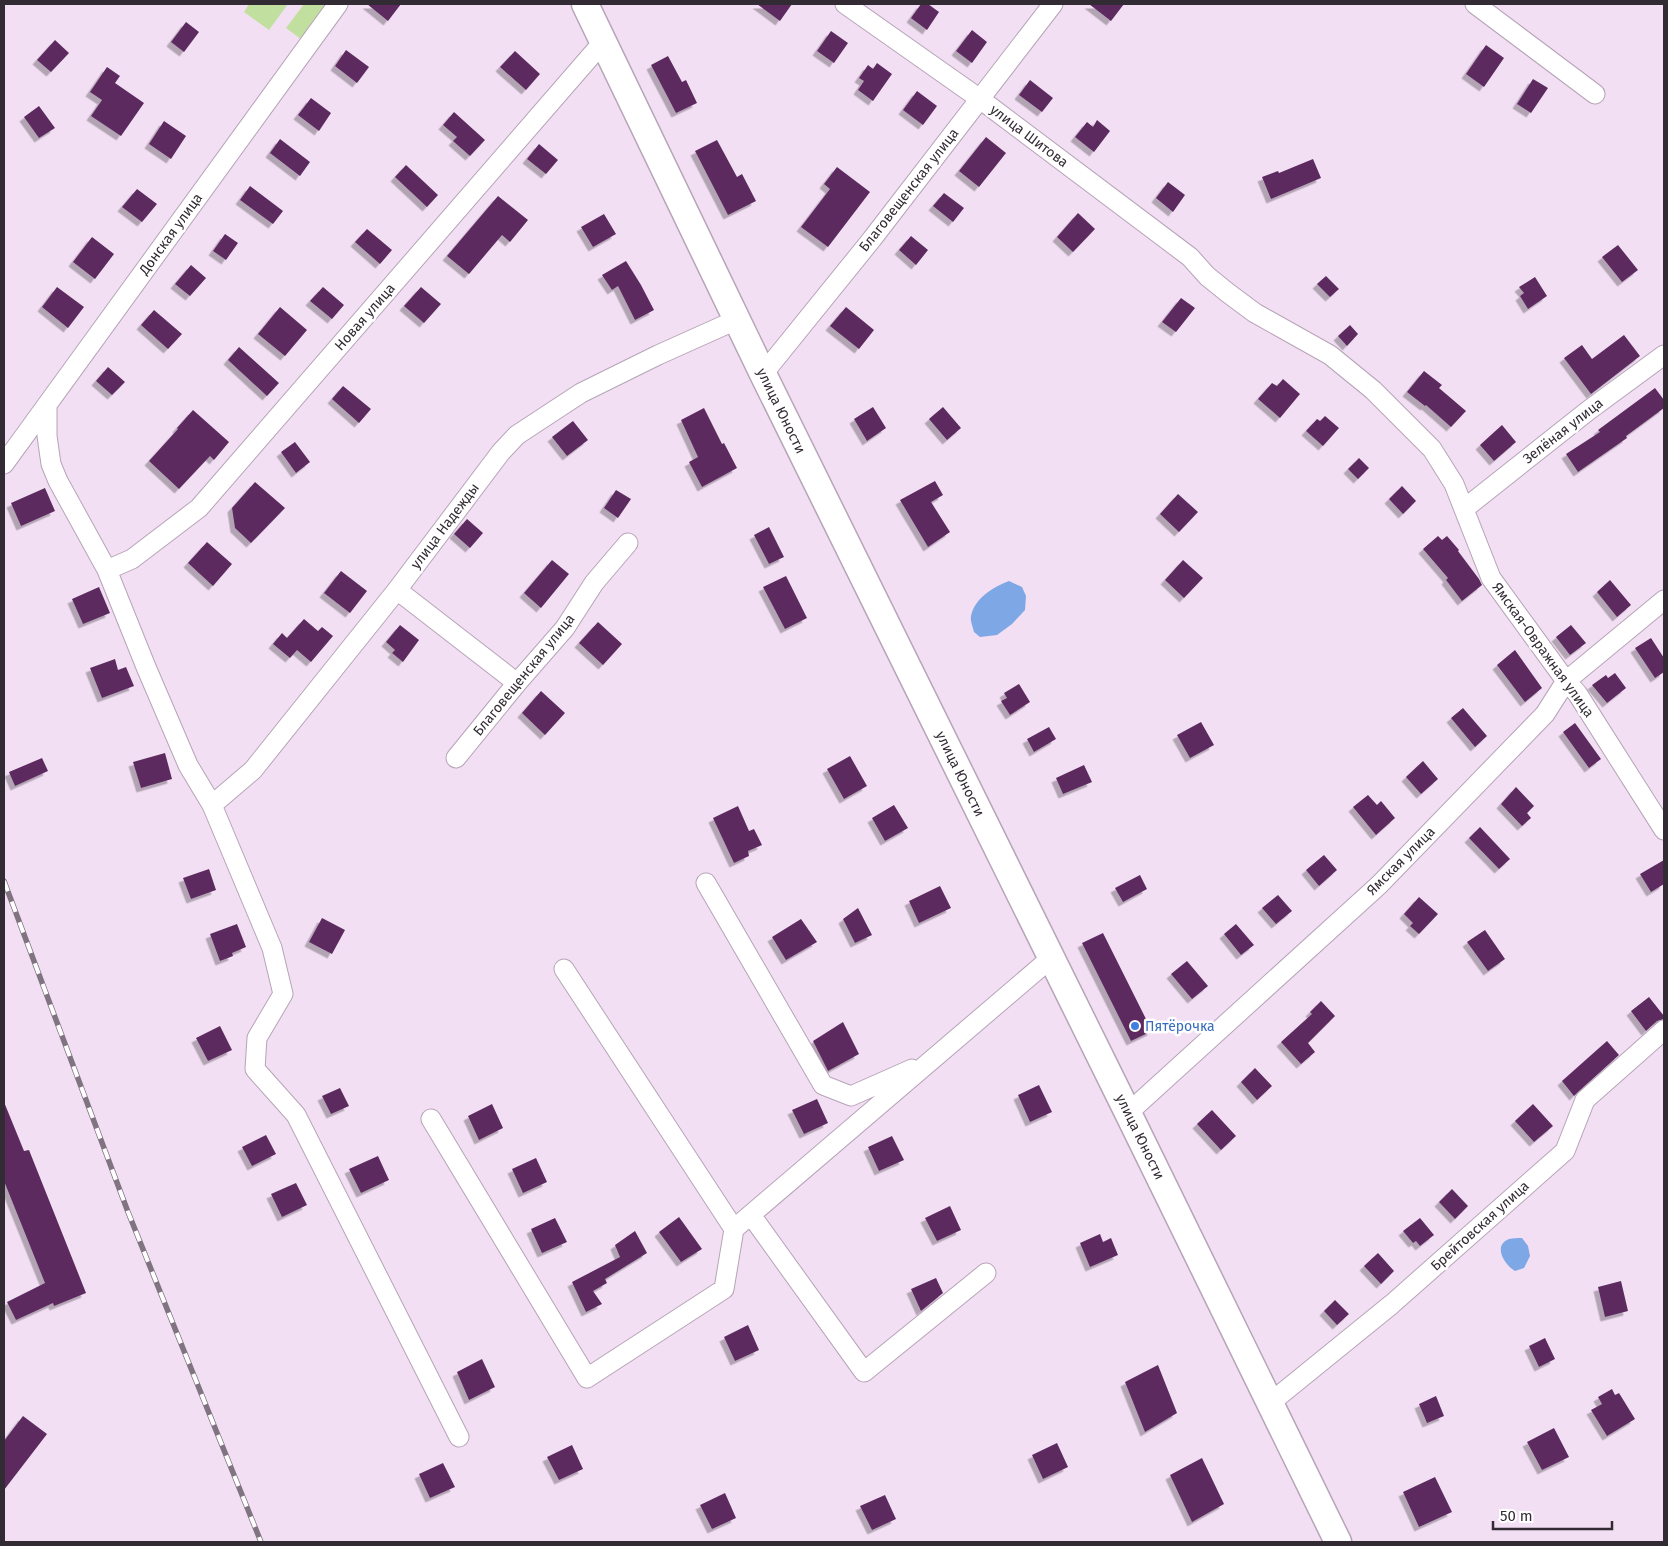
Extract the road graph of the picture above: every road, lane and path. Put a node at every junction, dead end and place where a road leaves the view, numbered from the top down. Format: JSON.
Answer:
{"nodes":[{"id":1,"x":338,"y":4,"type":"edge"},
{"id":2,"x":585,"y":4,"type":"edge"},
{"id":3,"x":845,"y":4,"type":"edge"},
{"id":4,"x":1053,"y":4,"type":"edge"},
{"id":5,"x":1475,"y":4,"type":"edge"},
{"id":6,"x":603,"y":42,"type":"junction"},
{"id":7,"x":1595,"y":94,"type":"dead end"},
{"id":8,"x":980,"y":99,"type":"junction"},
{"id":9,"x":1207,"y":276,"type":"joint"},
{"id":10,"x":736,"y":320,"type":"junction"},
{"id":11,"x":1664,"y":355,"type":"edge"},
{"id":12,"x":763,"y":374,"type":"junction"},
{"id":13,"x":48,"y":406,"type":"junction"},
{"id":14,"x":4,"y":464,"type":"edge"},
{"id":15,"x":1464,"y":510,"type":"junction"},
{"id":16,"x":628,"y":543,"type":"dead end"},
{"id":17,"x":107,"y":570,"type":"junction"},
{"id":18,"x":396,"y":590,"type":"junction"},
{"id":19,"x":1664,"y":600,"type":"edge"},
{"id":20,"x":1566,"y":681,"type":"junction"},
{"id":21,"x":518,"y":682,"type":"junction"},
{"id":22,"x":456,"y":758,"type":"dead end"},
{"id":23,"x":212,"y":806,"type":"junction"},
{"id":24,"x":1664,"y":830,"type":"edge"},
{"id":25,"x":706,"y":883,"type":"dead end"},
{"id":26,"x":1052,"y":958,"type":"junction"},
{"id":27,"x":564,"y":969,"type":"dead end"},
{"id":28,"x":1664,"y":1030,"type":"edge"},
{"id":29,"x":930,"y":1061,"type":"junction"},
{"id":30,"x":1128,"y":1113,"type":"junction"},
{"id":31,"x":431,"y":1119,"type":"dead end"},
{"id":32,"x":751,"y":1215,"type":"junction"},
{"id":33,"x":734,"y":1229,"type":"junction"},
{"id":34,"x":986,"y":1273,"type":"dead end"},
{"id":35,"x":1270,"y":1403,"type":"junction"},
{"id":36,"x":459,"y":1437,"type":"dead end"},
{"id":37,"x":1338,"y":1542,"type":"edge"}],
"edges":[{"from":1,"to":13,"type":"street","name":"Донская улица"},
{"from":2,"to":6,"type":"street","name":"улица Юности"},
{"from":3,"to":8,"type":"street","name":"улица Шитова"},
{"from":4,"to":8,"type":"street","name":"Благовещенская улица"},
{"from":5,"to":7,"type":"street"},
{"from":6,"to":10,"type":"street","name":"улица Юности"},
{"from":6,"to":17,"type":"street","name":"Новая улица"},
{"from":8,"to":9,"type":"street","name":"улица Шитова"},
{"from":8,"to":12,"type":"street","name":"Благовещенская улица"},
{"from":9,"to":15,"type":"street","name":"Ямская-Овражная улица"},
{"from":10,"to":12,"type":"street","name":"улица Юности"},
{"from":10,"to":18,"type":"street","name":"улица Надежды"},
{"from":11,"to":15,"type":"street","name":"Зелёная улица"},
{"from":12,"to":26,"type":"street","name":"улица Юности"},
{"from":13,"to":14,"type":"street","name":"Донская улица"},
{"from":13,"to":17,"type":"street"},
{"from":15,"to":20,"type":"street","name":"Ямская-Овражная улица"},
{"from":16,"to":21,"type":"street","name":"Благовещенская улица"},
{"from":17,"to":23,"type":"street"},
{"from":18,"to":21,"type":"street"},
{"from":18,"to":23,"type":"street","name":"улица Надежды"},
{"from":19,"to":20,"type":"street","name":"Ямская улица"},
{"from":20,"to":24,"type":"street","name":"Ямская-Овражная улица"},
{"from":20,"to":30,"type":"street","name":"Ямская улица"},
{"from":21,"to":22,"type":"street","name":"Благовещенская улица"},
{"from":23,"to":36,"type":"street"},
{"from":25,"to":29,"type":"street"},
{"from":26,"to":29,"type":"street"},
{"from":26,"to":30,"type":"street","name":"улица Юности"},
{"from":27,"to":33,"type":"street"},
{"from":28,"to":35,"type":"street","name":"Брейтовская улица"},
{"from":29,"to":32,"type":"street"},
{"from":30,"to":35,"type":"street","name":"улица Юности"},
{"from":31,"to":33,"type":"street"},
{"from":32,"to":33,"type":"street"},
{"from":32,"to":34,"type":"street"},
{"from":35,"to":37,"type":"street","name":"улица Юности"}]}
